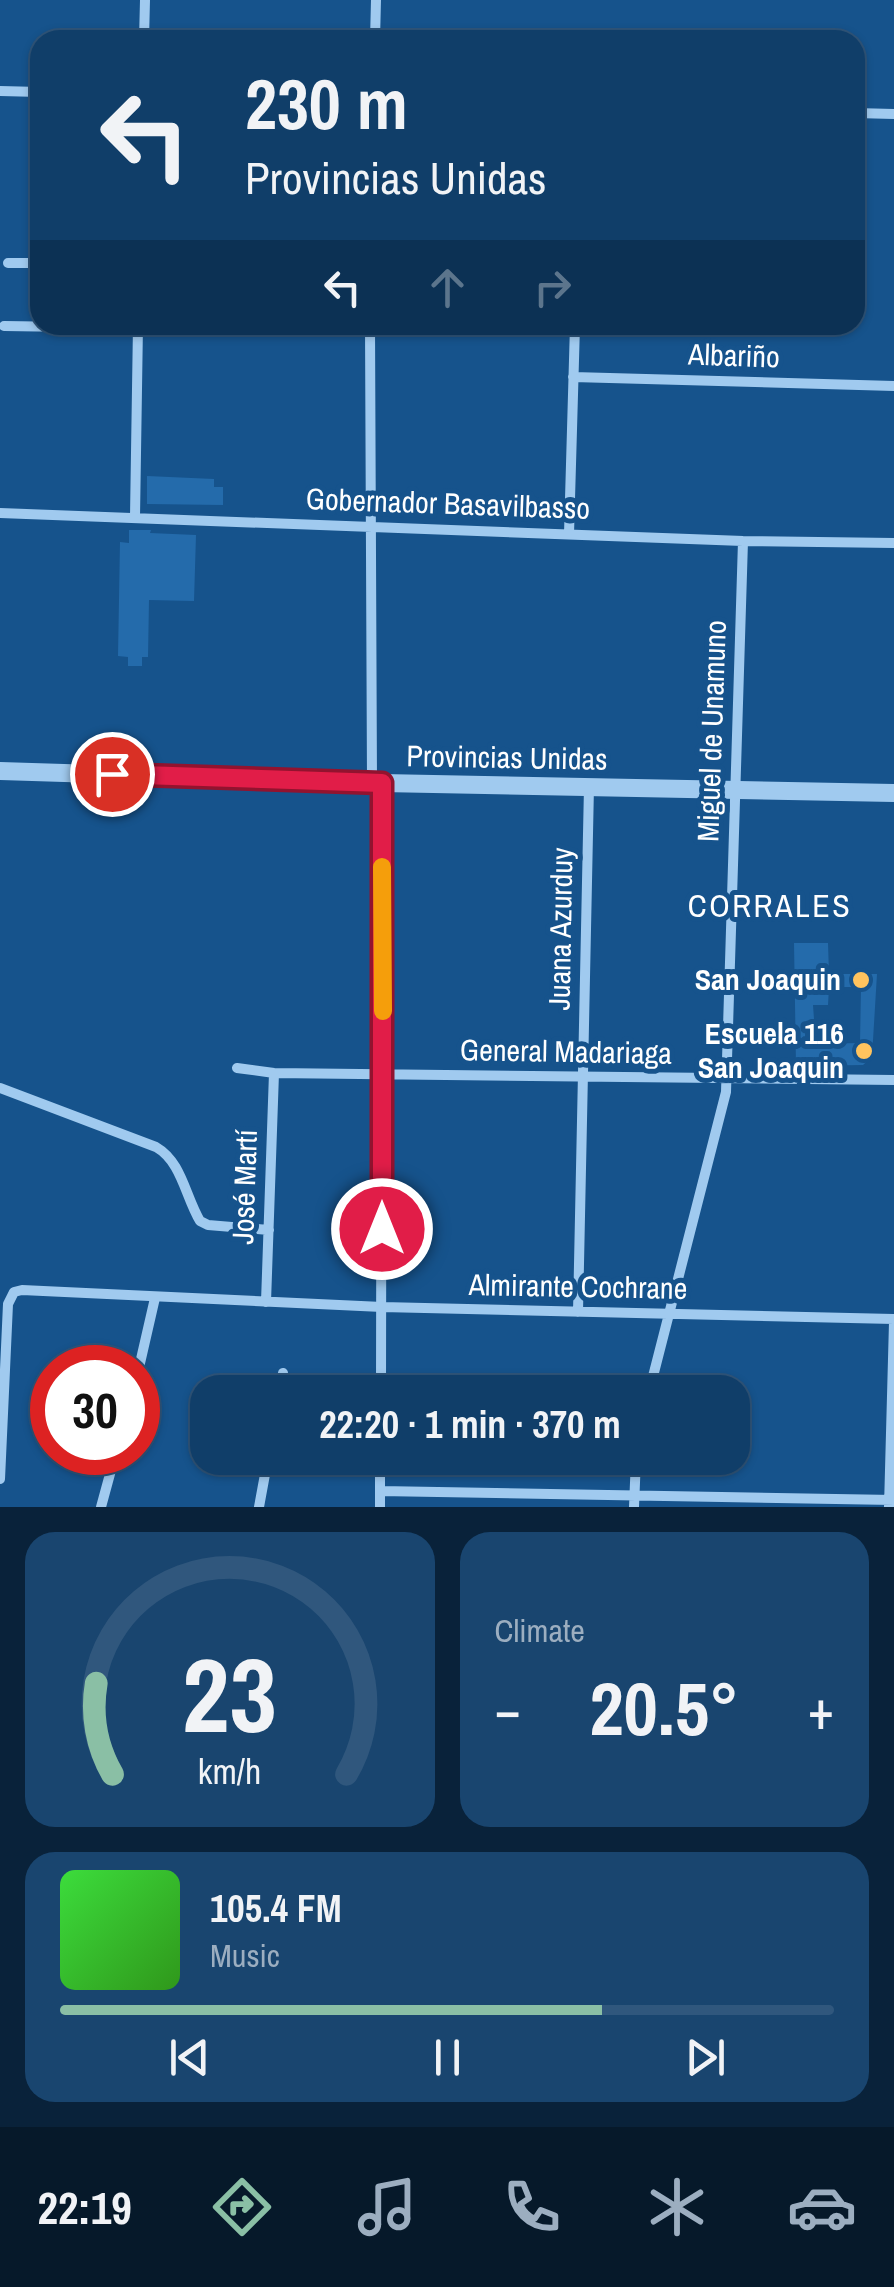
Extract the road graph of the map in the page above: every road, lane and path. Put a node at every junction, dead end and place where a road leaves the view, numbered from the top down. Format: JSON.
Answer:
{"nodes":[{"id":1,"x":144,"y":0,"type":"edge"},
{"id":2,"x":376,"y":0,"type":"edge"},
{"id":3,"x":144,"y":30,"type":"edge"},
{"id":4,"x":375,"y":30,"type":"edge"},
{"id":5,"x":0,"y":91,"type":"edge"},
{"id":6,"x":30,"y":92,"type":"edge"},
{"id":7,"x":865,"y":114,"type":"edge"},
{"id":8,"x":894,"y":114,"type":"edge"},
{"id":9,"x":8,"y":263,"type":"dead end"},
{"id":10,"x":30,"y":264,"type":"edge"},
{"id":11,"x":4,"y":326,"type":"dead end"},
{"id":12,"x":30,"y":326,"type":"edge"},
{"id":13,"x":138,"y":335,"type":"edge"},
{"id":14,"x":372,"y":335,"type":"edge"},
{"id":15,"x":575,"y":335,"type":"edge"},
{"id":16,"x":573,"y":377,"type":"junction"},
{"id":17,"x":894,"y":386,"type":"edge"},
{"id":18,"x":0,"y":513,"type":"edge"},
{"id":19,"x":135,"y":517,"type":"junction"},
{"id":20,"x":372,"y":526,"type":"junction"},
{"id":21,"x":570,"y":534,"type":"junction"},
{"id":22,"x":743,"y":541,"type":"junction"},
{"id":23,"x":894,"y":543,"type":"edge"},
{"id":24,"x":0,"y":771,"type":"edge"},
{"id":25,"x":377,"y":783,"type":"junction"},
{"id":26,"x":589,"y":786,"type":"junction"},
{"id":27,"x":734,"y":791,"type":"junction"},
{"id":28,"x":894,"y":793,"type":"edge"},
{"id":29,"x":237,"y":1068,"type":"dead end"},
{"id":30,"x":274,"y":1073,"type":"junction"},
{"id":31,"x":383,"y":1073,"type":"junction"},
{"id":32,"x":584,"y":1078,"type":"junction"},
{"id":33,"x":726,"y":1079,"type":"junction"},
{"id":34,"x":894,"y":1080,"type":"edge"},
{"id":35,"x":0,"y":1088,"type":"edge"},
{"id":36,"x":269,"y":1230,"type":"junction"},
{"id":37,"x":155,"y":1298,"type":"junction"},
{"id":38,"x":266,"y":1302,"type":"junction"},
{"id":39,"x":382,"y":1308,"type":"junction"},
{"id":40,"x":578,"y":1312,"type":"junction"},
{"id":41,"x":670,"y":1315,"type":"junction"},
{"id":42,"x":894,"y":1320,"type":"edge"},
{"id":43,"x":145,"y":1345,"type":"edge"},
{"id":44,"x":283,"y":1372,"type":"dead end"},
{"id":45,"x":282,"y":1375,"type":"edge"},
{"id":46,"x":381,"y":1375,"type":"edge"},
{"id":47,"x":654,"y":1375,"type":"edge"},
{"id":48,"x":110,"y":1475,"type":"edge"},
{"id":49,"x":265,"y":1475,"type":"edge"},
{"id":50,"x":380,"y":1475,"type":"edge"},
{"id":51,"x":635,"y":1475,"type":"edge"},
{"id":52,"x":0,"y":1479,"type":"edge"},
{"id":53,"x":380,"y":1491,"type":"junction"},
{"id":54,"x":634,"y":1501,"type":"edge"},
{"id":55,"x":891,"y":1502,"type":"edge"},
{"id":56,"x":101,"y":1507,"type":"edge"},
{"id":57,"x":260,"y":1507,"type":"edge"},
{"id":58,"x":380,"y":1507,"type":"edge"}],
"edges":[{"from":1,"to":3,"type":"street"},
{"from":2,"to":4,"type":"street"},
{"from":5,"to":6,"type":"street"},
{"from":7,"to":8,"type":"street"},
{"from":9,"to":10,"type":"street"},
{"from":11,"to":12,"type":"street"},
{"from":13,"to":19,"type":"street"},
{"from":14,"to":20,"type":"street"},
{"from":15,"to":16,"type":"street"},
{"from":16,"to":17,"type":"street","name":"Albariño"},
{"from":16,"to":21,"type":"street"},
{"from":18,"to":19,"type":"street","name":"Gobernador Basavilbasso"},
{"from":19,"to":20,"type":"street","name":"Gobernador Basavilbasso"},
{"from":20,"to":21,"type":"street","name":"Gobernador Basavilbasso"},
{"from":20,"to":25,"type":"street"},
{"from":21,"to":22,"type":"street","name":"Gobernador Basavilbasso"},
{"from":22,"to":23,"type":"street","name":"Gobernador Basavilbasso"},
{"from":22,"to":27,"type":"street","name":"Miguel de Unamuno"},
{"from":24,"to":25,"type":"street","name":"Provincias Unidas"},
{"from":25,"to":26,"type":"street","name":"Provincias Unidas"},
{"from":25,"to":31,"type":"street"},
{"from":26,"to":27,"type":"street","name":"Provincias Unidas"},
{"from":26,"to":32,"type":"street","name":"Juana Azurduy"},
{"from":27,"to":28,"type":"street","name":"Provincias Unidas"},
{"from":27,"to":33,"type":"street","name":"Miguel de Unamuno"},
{"from":29,"to":30,"type":"street","name":"General Madariaga"},
{"from":30,"to":31,"type":"street","name":"General Madariaga"},
{"from":30,"to":36,"type":"street","name":"José Martí"},
{"from":31,"to":32,"type":"street","name":"General Madariaga"},
{"from":31,"to":39,"type":"street"},
{"from":32,"to":33,"type":"street","name":"General Madariaga"},
{"from":32,"to":40,"type":"street","name":"Juana Azurduy"},
{"from":33,"to":34,"type":"street","name":"General Madariaga"},
{"from":33,"to":41,"type":"street","name":"Miguel de Unamuno"},
{"from":35,"to":36,"type":"street"},
{"from":36,"to":38,"type":"street","name":"José Martí"},
{"from":37,"to":38,"type":"street","name":"Almirante Cochrane"},
{"from":37,"to":43,"type":"street"},
{"from":37,"to":52,"type":"street","name":"Almirante Cochrane"},
{"from":38,"to":39,"type":"street","name":"Almirante Cochrane"},
{"from":39,"to":40,"type":"street","name":"Almirante Cochrane"},
{"from":39,"to":46,"type":"street"},
{"from":40,"to":41,"type":"street","name":"Almirante Cochrane"},
{"from":41,"to":42,"type":"street","name":"Almirante Cochrane"},
{"from":41,"to":47,"type":"street","name":"Miguel de Unamuno"},
{"from":42,"to":55,"type":"street"},
{"from":44,"to":45,"type":"street"},
{"from":48,"to":56,"type":"street"},
{"from":49,"to":57,"type":"street"},
{"from":50,"to":53,"type":"street"},
{"from":51,"to":54,"type":"street"},
{"from":53,"to":54,"type":"street"},
{"from":53,"to":58,"type":"street"},
{"from":54,"to":55,"type":"street"}]}
